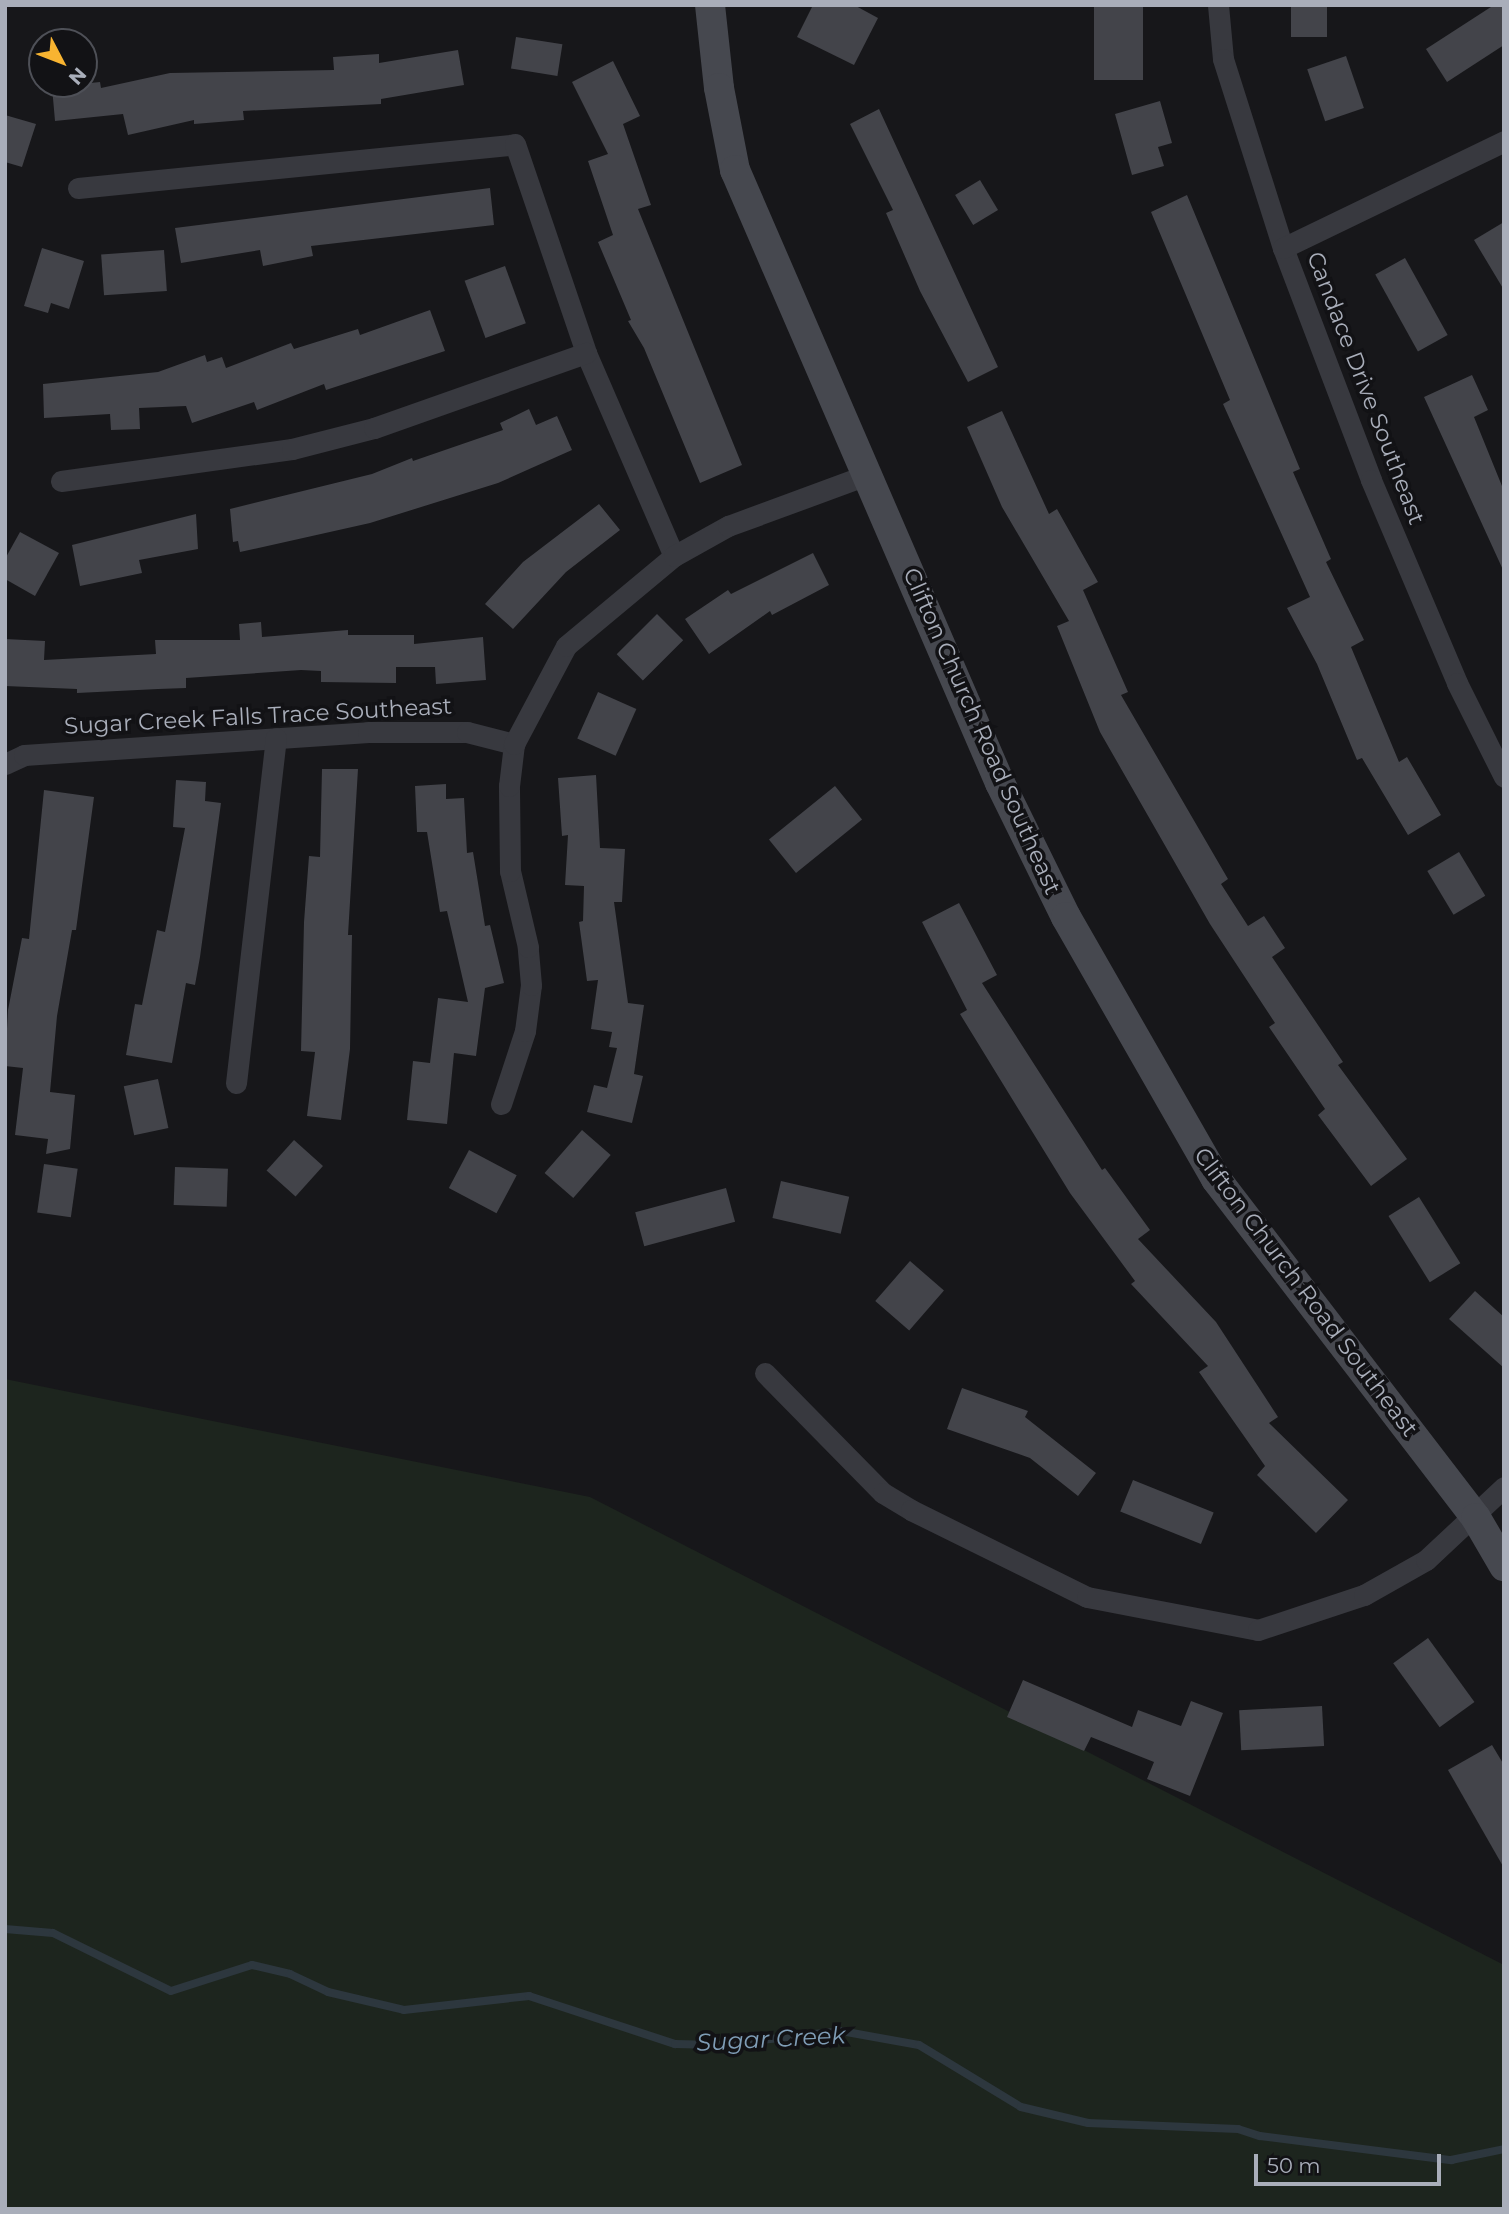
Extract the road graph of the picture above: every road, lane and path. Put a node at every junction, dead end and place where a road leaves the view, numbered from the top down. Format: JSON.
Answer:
{"nodes":[{"id":1,"x":710,"y":5,"type":"edge"},
{"id":2,"x":1218,"y":5,"type":"edge"},
{"id":3,"x":1504,"y":141,"type":"edge"},
{"id":4,"x":78,"y":188,"type":"dead end"},
{"id":5,"x":1283,"y":248,"type":"junction"},
{"id":6,"x":586,"y":352,"type":"junction"},
{"id":7,"x":869,"y":474,"type":"junction"},
{"id":8,"x":61,"y":481,"type":"dead end"},
{"id":9,"x":674,"y":556,"type":"junction"},
{"id":10,"x":276,"y":737,"type":"junction"},
{"id":11,"x":514,"y":744,"type":"junction"},
{"id":12,"x":5,"y":764,"type":"edge"},
{"id":13,"x":1504,"y":777,"type":"edge"},
{"id":14,"x":236,"y":1083,"type":"dead end"},
{"id":15,"x":501,"y":1104,"type":"dead end"},
{"id":16,"x":765,"y":1373,"type":"dead end"},
{"id":17,"x":1504,"y":1487,"type":"edge"},
{"id":18,"x":1475,"y":1518,"type":"junction"},
{"id":19,"x":1504,"y":1566,"type":"edge"}],
"edges":[{"from":1,"to":7,"type":"street","name":"Clifton Church Road Southeast"},
{"from":2,"to":5,"type":"street","name":"Candace Drive Southeast"},
{"from":3,"to":5,"type":"street"},
{"from":4,"to":6,"type":"street"},
{"from":5,"to":13,"type":"street","name":"Candace Drive Southeast"},
{"from":6,"to":8,"type":"street"},
{"from":6,"to":9,"type":"street"},
{"from":7,"to":9,"type":"street"},
{"from":7,"to":18,"type":"street","name":"Clifton Church Road Southeast"},
{"from":9,"to":11,"type":"street"},
{"from":10,"to":11,"type":"street","name":"Sugar Creek Falls Trace Southeast"},
{"from":10,"to":12,"type":"street","name":"Sugar Creek Falls Trace Southeast"},
{"from":10,"to":14,"type":"street"},
{"from":11,"to":15,"type":"street"},
{"from":16,"to":18,"type":"street"},
{"from":17,"to":18,"type":"street"},
{"from":18,"to":19,"type":"street","name":"Clifton Church Road Southeast"}]}
